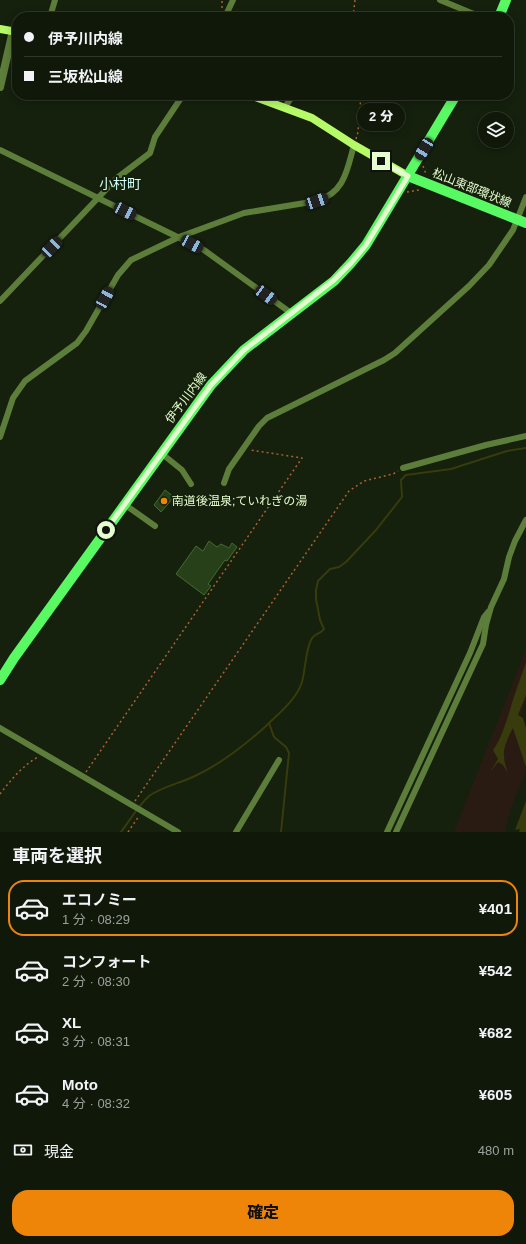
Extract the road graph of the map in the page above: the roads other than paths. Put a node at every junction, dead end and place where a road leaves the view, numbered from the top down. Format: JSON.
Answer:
{"nodes":[{"id":1,"x":55,"y":0,"type":"edge"},
{"id":2,"x":233,"y":0,"type":"edge"},
{"id":3,"x":440,"y":0,"type":"edge"},
{"id":4,"x":506,"y":0,"type":"edge"},
{"id":5,"x":51,"y":12,"type":"edge"},
{"id":6,"x":227,"y":12,"type":"edge"},
{"id":7,"x":469,"y":12,"type":"edge"},
{"id":8,"x":501,"y":12,"type":"edge"},
{"id":9,"x":0,"y":29,"type":"edge"},
{"id":10,"x":12,"y":31,"type":"edge"},
{"id":11,"x":12,"y":42,"type":"edge"},
{"id":12,"x":0,"y":87,"type":"edge"},
{"id":13,"x":180,"y":100,"type":"edge"},
{"id":14,"x":265,"y":100,"type":"edge"},
{"id":15,"x":290,"y":100,"type":"edge"},
{"id":16,"x":453,"y":100,"type":"edge"},
{"id":17,"x":285,"y":107,"type":"junction"},
{"id":18,"x":354,"y":145,"type":"junction"},
{"id":19,"x":0,"y":150,"type":"edge"},
{"id":20,"x":408,"y":176,"type":"junction"},
{"id":21,"x":98,"y":198,"type":"junction"},
{"id":22,"x":526,"y":198,"type":"edge"},
{"id":23,"x":522,"y":217,"type":"edge"},
{"id":24,"x":179,"y":237,"type":"junction"},
{"id":25,"x":0,"y":301,"type":"edge"},
{"id":26,"x":291,"y":313,"type":"junction"},
{"id":27,"x":526,"y":436,"type":"edge"},
{"id":28,"x":0,"y":437,"type":"edge"},
{"id":29,"x":161,"y":453,"type":"junction"},
{"id":30,"x":403,"y":468,"type":"road end"},
{"id":31,"x":224,"y":483,"type":"dead end"},
{"id":32,"x":191,"y":484,"type":"dead end"},
{"id":33,"x":124,"y":504,"type":"junction"},
{"id":34,"x":526,"y":520,"type":"edge"},
{"id":35,"x":155,"y":526,"type":"dead end"},
{"id":36,"x":491,"y":607,"type":"junction"},
{"id":37,"x":0,"y":680,"type":"edge"},
{"id":38,"x":0,"y":728,"type":"edge"},
{"id":39,"x":279,"y":760,"type":"dead end"},
{"id":40,"x":178,"y":832,"type":"edge"},
{"id":41,"x":236,"y":832,"type":"edge"},
{"id":42,"x":387,"y":832,"type":"edge"},
{"id":43,"x":396,"y":832,"type":"edge"}],
"edges":[{"from":1,"to":5,"type":"street"},
{"from":2,"to":6,"type":"street"},
{"from":3,"to":7,"type":"street"},
{"from":4,"to":8,"type":"main road"},
{"from":9,"to":10,"type":"main road"},
{"from":11,"to":12,"type":"street"},
{"from":13,"to":21,"type":"street"},
{"from":14,"to":17,"type":"main road"},
{"from":15,"to":17,"type":"street"},
{"from":16,"to":20,"type":"main road","name":"伊予川内線"},
{"from":17,"to":18,"type":"main road"},
{"from":18,"to":20,"type":"main road"},
{"from":18,"to":24,"type":"street"},
{"from":19,"to":21,"type":"street"},
{"from":20,"to":23,"type":"main road","name":"松山東部環状線"},
{"from":20,"to":26,"type":"main road","name":"伊予川内線"},
{"from":21,"to":24,"type":"street"},
{"from":21,"to":25,"type":"street"},
{"from":22,"to":23,"type":"street"},
{"from":23,"to":31,"type":"street"},
{"from":24,"to":26,"type":"street"},
{"from":24,"to":28,"type":"street"},
{"from":26,"to":29,"type":"main road","name":"伊予川内線"},
{"from":27,"to":30,"type":"street"},
{"from":29,"to":32,"type":"street"},
{"from":29,"to":33,"type":"main road","name":"伊予川内線"},
{"from":33,"to":35,"type":"street"},
{"from":33,"to":37,"type":"main road","name":"伊予川内線"},
{"from":34,"to":36,"type":"street"},
{"from":36,"to":42,"type":"street"},
{"from":36,"to":43,"type":"street"},
{"from":38,"to":40,"type":"street"},
{"from":39,"to":41,"type":"street"}]}
